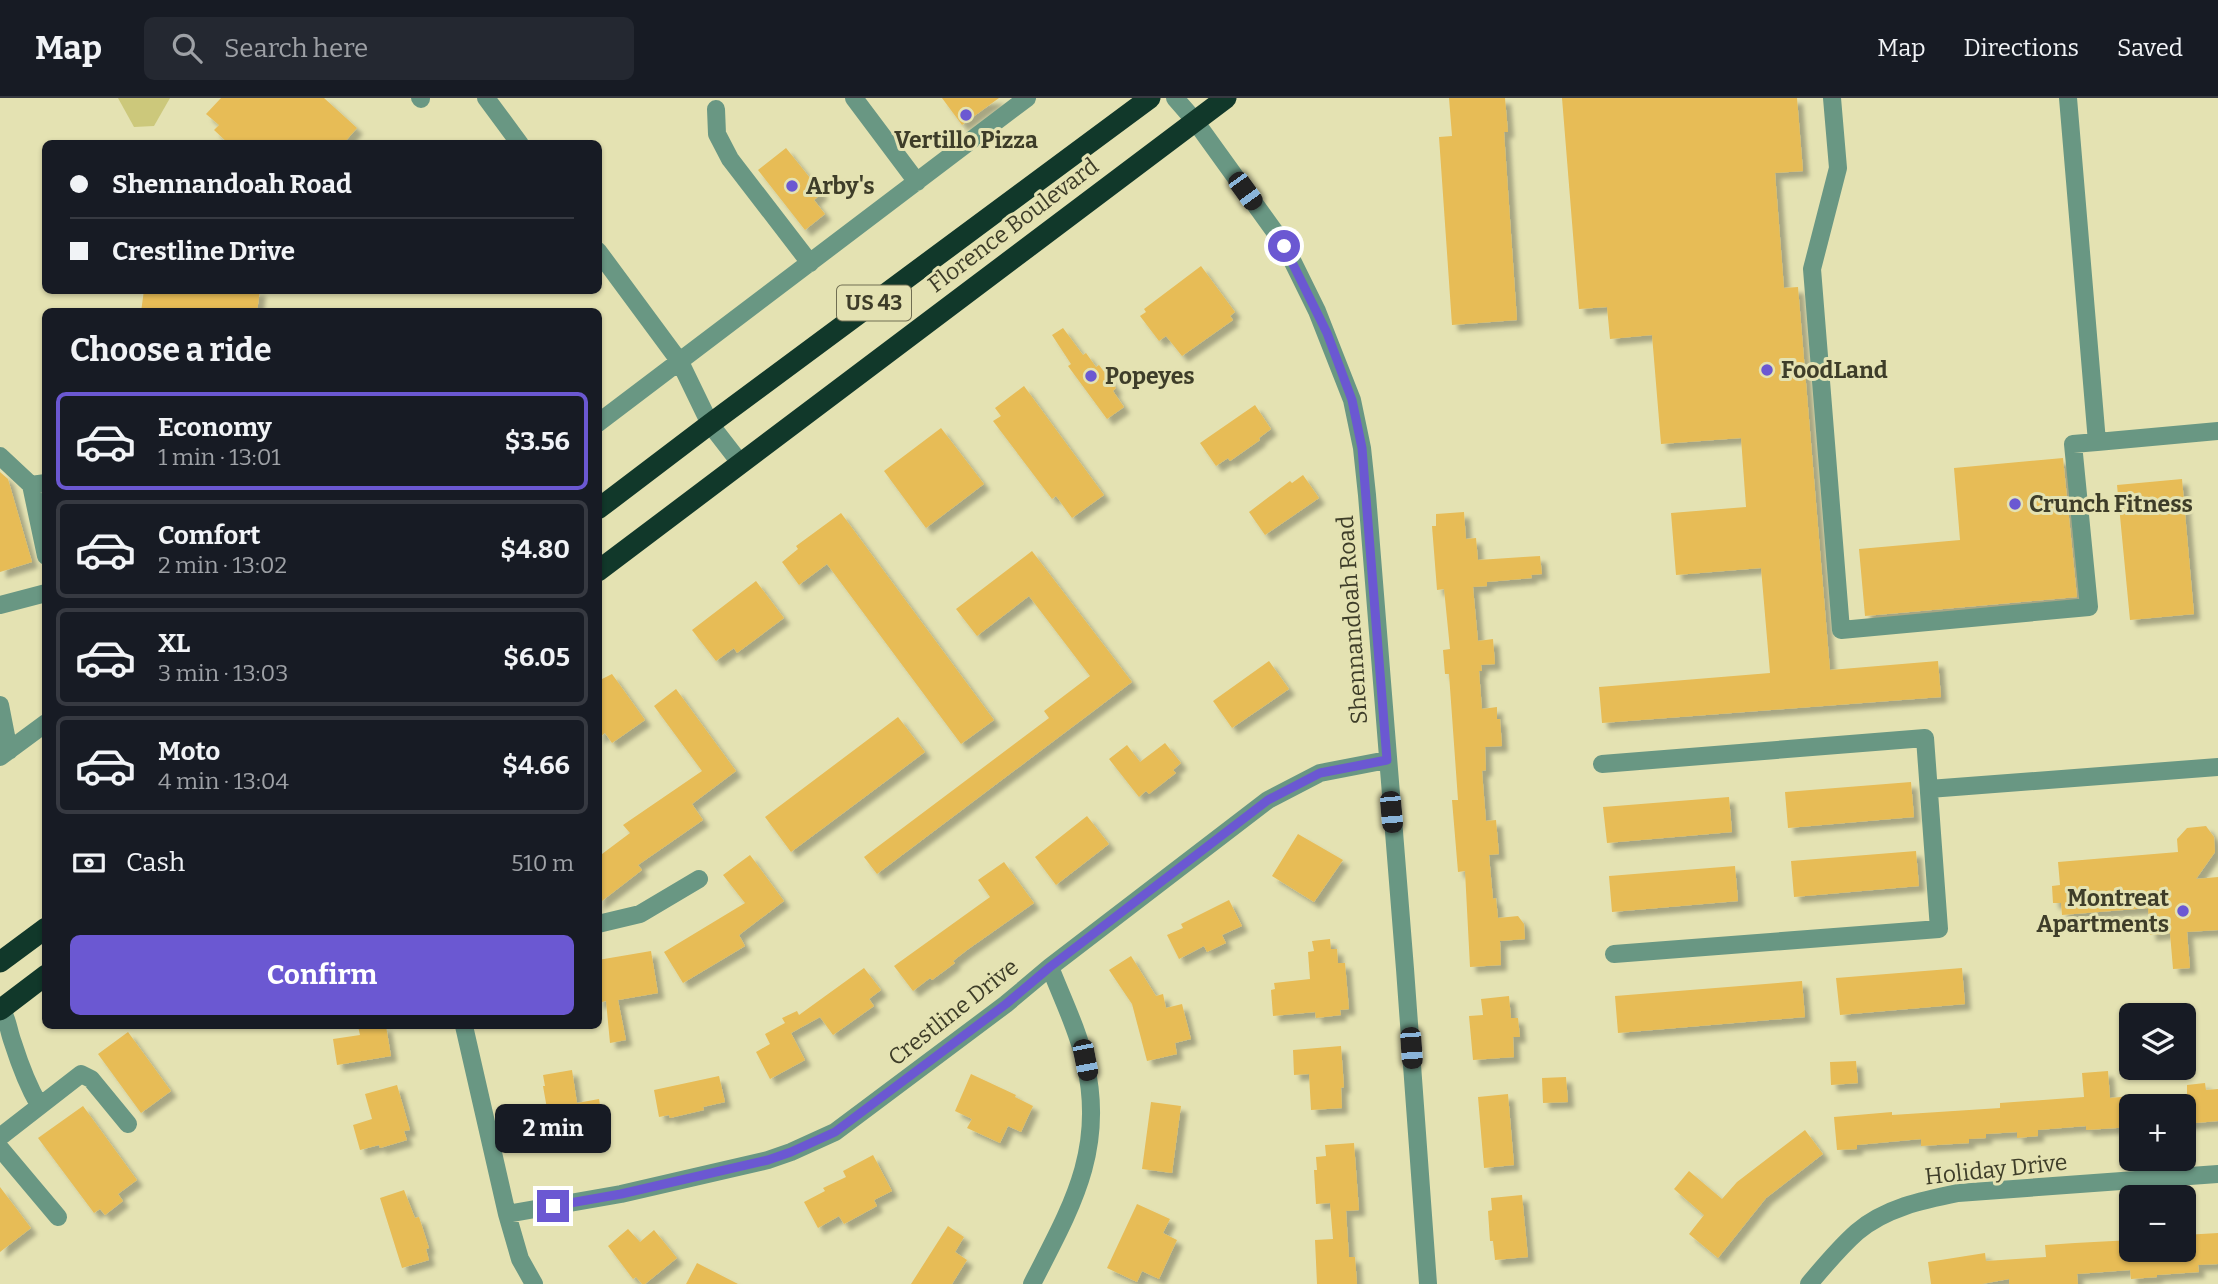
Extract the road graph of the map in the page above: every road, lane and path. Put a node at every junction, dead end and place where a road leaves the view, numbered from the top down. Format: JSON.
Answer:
{"nodes":[{"id":1,"x":486,"y":98,"type":"edge"},
{"id":2,"x":854,"y":98,"type":"edge"},
{"id":3,"x":1027,"y":98,"type":"edge"},
{"id":4,"x":1150,"y":98,"type":"edge"},
{"id":5,"x":1175,"y":98,"type":"edge"},
{"id":6,"x":1226,"y":98,"type":"edge"},
{"id":7,"x":1832,"y":98,"type":"edge"},
{"id":8,"x":2068,"y":98,"type":"edge"},
{"id":9,"x":716,"y":108,"type":"dead end"},
{"id":10,"x":1195,"y":121,"type":"junction"},
{"id":11,"x":517,"y":140,"type":"edge"},
{"id":12,"x":917,"y":182,"type":"junction"},
{"id":13,"x":602,"y":256,"type":"edge"},
{"id":14,"x":810,"y":263,"type":"junction"},
{"id":15,"x":680,"y":362,"type":"junction"},
{"id":16,"x":602,"y":420,"type":"edge"},
{"id":17,"x":710,"y":424,"type":"junction"},
{"id":18,"x":2218,"y":431,"type":"edge"},
{"id":19,"x":2097,"y":442,"type":"junction"},
{"id":20,"x":0,"y":456,"type":"edge"},
{"id":21,"x":741,"y":464,"type":"junction"},
{"id":22,"x":38,"y":484,"type":"edge"},
{"id":23,"x":602,"y":506,"type":"edge"},
{"id":24,"x":42,"y":520,"type":"edge"},
{"id":25,"x":602,"y":568,"type":"edge"},
{"id":26,"x":42,"y":594,"type":"edge"},
{"id":27,"x":0,"y":605,"type":"edge"},
{"id":28,"x":0,"y":705,"type":"edge"},
{"id":29,"x":42,"y":726,"type":"edge"},
{"id":30,"x":4,"y":754,"type":"edge"},
{"id":31,"x":1387,"y":760,"type":"junction"},
{"id":32,"x":1602,"y":764,"type":"dead end"},
{"id":33,"x":2218,"y":767,"type":"edge"},
{"id":34,"x":1929,"y":789,"type":"junction"},
{"id":35,"x":699,"y":879,"type":"dead end"},
{"id":36,"x":602,"y":923,"type":"edge"},
{"id":37,"x":42,"y":931,"type":"edge"},
{"id":38,"x":1614,"y":954,"type":"dead end"},
{"id":39,"x":0,"y":962,"type":"edge"},
{"id":40,"x":1050,"y":967,"type":"junction"},
{"id":41,"x":42,"y":978,"type":"edge"},
{"id":42,"x":1,"y":1008,"type":"edge"},
{"id":43,"x":465,"y":1029,"type":"edge"},
{"id":44,"x":39,"y":1105,"type":"junction"},
{"id":45,"x":128,"y":1124,"type":"dead end"},
{"id":46,"x":0,"y":1137,"type":"edge"},
{"id":47,"x":0,"y":1148,"type":"edge"},
{"id":48,"x":2218,"y":1174,"type":"edge"},
{"id":49,"x":508,"y":1214,"type":"junction"},
{"id":50,"x":58,"y":1217,"type":"dead end"},
{"id":51,"x":534,"y":1284,"type":"edge"},
{"id":52,"x":1032,"y":1284,"type":"edge"},
{"id":53,"x":1428,"y":1284,"type":"edge"},
{"id":54,"x":1810,"y":1284,"type":"edge"}],
"edges":[{"from":1,"to":11,"type":"street"},
{"from":2,"to":12,"type":"street"},
{"from":3,"to":12,"type":"street"},
{"from":4,"to":17,"type":"highway","name":"Florence Boulevard","number":"US 43"},
{"from":5,"to":10,"type":"street","name":"Shennandoah Road"},
{"from":6,"to":10,"type":"highway","name":"Florence Boulevard","number":"US 43"},
{"from":7,"to":19,"type":"street"},
{"from":8,"to":19,"type":"street"},
{"from":9,"to":14,"type":"street"},
{"from":10,"to":21,"type":"highway","name":"Florence Boulevard","number":"US 43"},
{"from":10,"to":31,"type":"street","name":"Shennandoah Road"},
{"from":12,"to":14,"type":"street"},
{"from":13,"to":15,"type":"street"},
{"from":14,"to":15,"type":"street"},
{"from":15,"to":16,"type":"street"},
{"from":15,"to":17,"type":"street"},
{"from":17,"to":21,"type":"street"},
{"from":17,"to":23,"type":"highway","name":"Florence Boulevard","number":"US 43"},
{"from":18,"to":19,"type":"street"},
{"from":20,"to":22,"type":"street"},
{"from":21,"to":25,"type":"highway","name":"Florence Boulevard","number":"US 43"},
{"from":22,"to":24,"type":"street"},
{"from":26,"to":27,"type":"street"},
{"from":28,"to":30,"type":"street"},
{"from":29,"to":30,"type":"street"},
{"from":31,"to":40,"type":"street","name":"Crestline Drive"},
{"from":31,"to":53,"type":"street","name":"Shennandoah Road"},
{"from":32,"to":34,"type":"street"},
{"from":33,"to":34,"type":"street"},
{"from":34,"to":38,"type":"street"},
{"from":35,"to":36,"type":"street"},
{"from":37,"to":39,"type":"highway"},
{"from":40,"to":49,"type":"street","name":"Crestline Drive"},
{"from":40,"to":52,"type":"street"},
{"from":41,"to":42,"type":"highway"},
{"from":42,"to":44,"type":"street"},
{"from":43,"to":49,"type":"street"},
{"from":44,"to":45,"type":"street"},
{"from":44,"to":46,"type":"street"},
{"from":47,"to":50,"type":"street"},
{"from":48,"to":54,"type":"street","name":"Holiday Drive"},
{"from":49,"to":51,"type":"street"}]}
